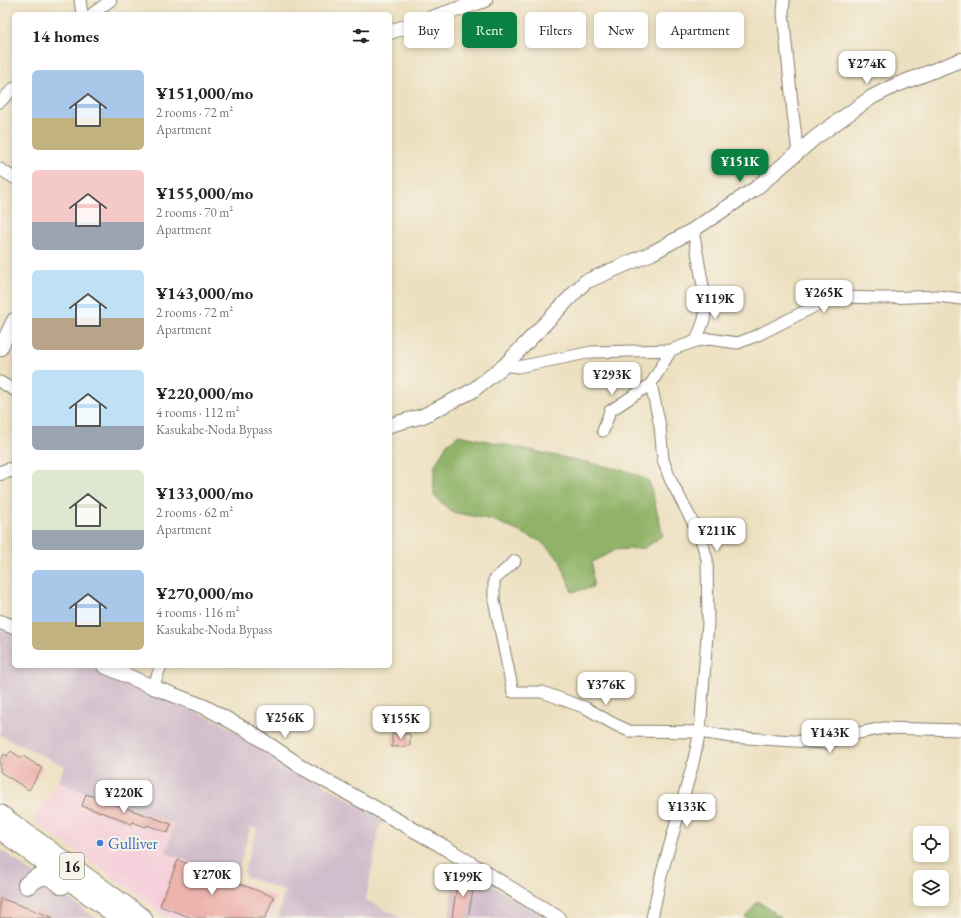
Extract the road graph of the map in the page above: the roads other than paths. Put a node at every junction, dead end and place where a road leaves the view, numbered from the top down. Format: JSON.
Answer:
{"nodes":[{"id":1,"x":80,"y":0,"type":"edge"},
{"id":2,"x":111,"y":0,"type":"edge"},
{"id":3,"x":485,"y":0,"type":"edge"},
{"id":4,"x":784,"y":0,"type":"edge"},
{"id":5,"x":82,"y":12,"type":"edge"},
{"id":6,"x":95,"y":12,"type":"edge"},
{"id":7,"x":392,"y":31,"type":"edge"},
{"id":8,"x":961,"y":60,"type":"edge"},
{"id":9,"x":12,"y":90,"type":"edge"},
{"id":10,"x":0,"y":102,"type":"edge"},
{"id":11,"x":798,"y":152,"type":"junction"},
{"id":12,"x":0,"y":169,"type":"edge"},
{"id":13,"x":12,"y":177,"type":"edge"},
{"id":14,"x":693,"y":230,"type":"junction"},
{"id":15,"x":961,"y":299,"type":"edge"},
{"id":16,"x":12,"y":324,"type":"edge"},
{"id":17,"x":696,"y":341,"type":"junction"},
{"id":18,"x":0,"y":349,"type":"edge"},
{"id":19,"x":671,"y":350,"type":"junction"},
{"id":20,"x":505,"y":365,"type":"junction"},
{"id":21,"x":0,"y":382,"type":"edge"},
{"id":22,"x":651,"y":384,"type":"junction"},
{"id":23,"x":12,"y":389,"type":"edge"},
{"id":24,"x":392,"y":424,"type":"edge"},
{"id":25,"x":602,"y":431,"type":"dead end"},
{"id":26,"x":12,"y":470,"type":"edge"},
{"id":27,"x":0,"y":473,"type":"edge"},
{"id":28,"x":515,"y":561,"type":"dead end"},
{"id":29,"x":0,"y":622,"type":"edge"},
{"id":30,"x":12,"y":626,"type":"edge"},
{"id":31,"x":109,"y":668,"type":"edge"},
{"id":32,"x":160,"y":668,"type":"edge"},
{"id":33,"x":153,"y":687,"type":"junction"},
{"id":34,"x":961,"y":730,"type":"edge"},
{"id":35,"x":700,"y":732,"type":"junction"},
{"id":36,"x":0,"y":814,"type":"edge"},
{"id":37,"x":0,"y":830,"type":"edge"},
{"id":38,"x":27,"y":885,"type":"dead end"},
{"id":39,"x":117,"y":916,"type":"edge"},
{"id":40,"x":143,"y":918,"type":"edge"},
{"id":41,"x":558,"y":918,"type":"edge"},
{"id":42,"x":652,"y":918,"type":"edge"}],
"edges":[{"from":1,"to":5,"type":"street"},
{"from":2,"to":6,"type":"street"},
{"from":3,"to":7,"type":"street"},
{"from":4,"to":11,"type":"street"},
{"from":8,"to":11,"type":"street"},
{"from":9,"to":10,"type":"street"},
{"from":11,"to":14,"type":"street"},
{"from":12,"to":13,"type":"street"},
{"from":14,"to":17,"type":"street"},
{"from":14,"to":20,"type":"street"},
{"from":15,"to":17,"type":"street"},
{"from":16,"to":18,"type":"street"},
{"from":17,"to":19,"type":"street"},
{"from":19,"to":20,"type":"street"},
{"from":19,"to":22,"type":"street"},
{"from":20,"to":24,"type":"street"},
{"from":21,"to":23,"type":"street"},
{"from":22,"to":25,"type":"street"},
{"from":22,"to":35,"type":"street"},
{"from":26,"to":27,"type":"street"},
{"from":28,"to":35,"type":"street"},
{"from":29,"to":30,"type":"street"},
{"from":31,"to":33,"type":"street"},
{"from":32,"to":33,"type":"street"},
{"from":33,"to":41,"type":"street"},
{"from":34,"to":35,"type":"street"},
{"from":35,"to":42,"type":"street"},
{"from":36,"to":40,"type":"highway","number":"16"},
{"from":37,"to":39,"type":"highway","number":"16"},
{"from":38,"to":39,"type":"highway"}]}
